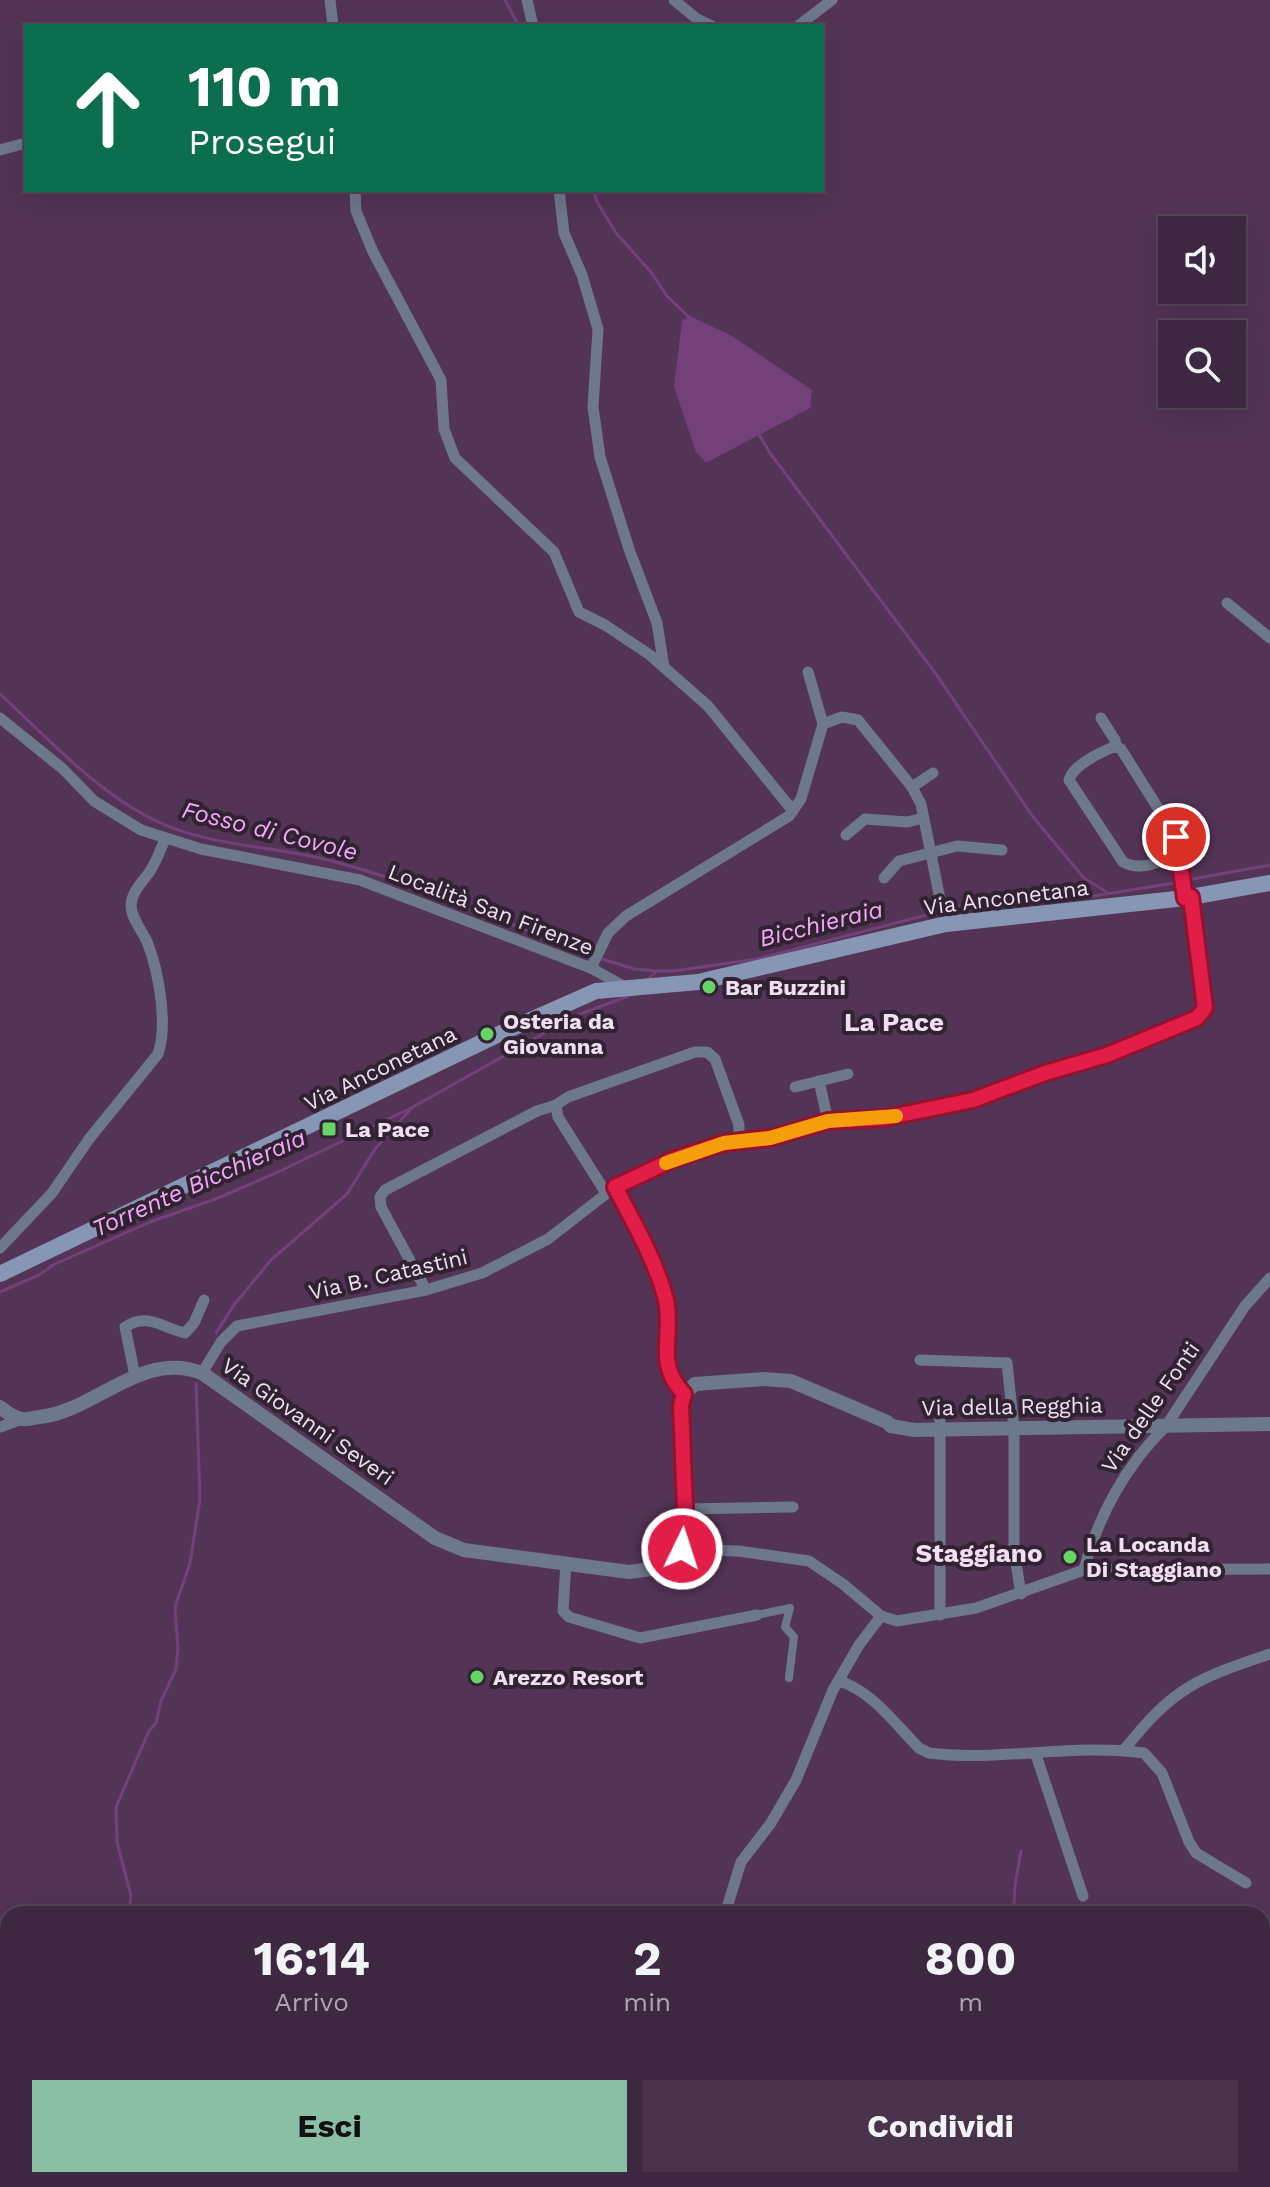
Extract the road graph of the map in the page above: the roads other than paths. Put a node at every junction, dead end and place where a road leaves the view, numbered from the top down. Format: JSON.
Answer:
{"nodes":[{"id":1,"x":330,"y":0,"type":"edge"},
{"id":2,"x":527,"y":0,"type":"edge"},
{"id":3,"x":674,"y":0,"type":"edge"},
{"id":4,"x":832,"y":0,"type":"edge"},
{"id":5,"x":333,"y":24,"type":"edge"},
{"id":6,"x":533,"y":24,"type":"edge"},
{"id":7,"x":708,"y":24,"type":"edge"},
{"id":8,"x":801,"y":24,"type":"edge"},
{"id":9,"x":24,"y":144,"type":"edge"},
{"id":10,"x":0,"y":150,"type":"edge"},
{"id":11,"x":355,"y":192,"type":"edge"},
{"id":12,"x":559,"y":192,"type":"edge"},
{"id":13,"x":1227,"y":603,"type":"dead end"},
{"id":14,"x":1270,"y":638,"type":"edge"},
{"id":15,"x":664,"y":667,"type":"junction"},
{"id":16,"x":808,"y":672,"type":"dead end"},
{"id":17,"x":0,"y":718,"type":"edge"},
{"id":18,"x":1101,"y":718,"type":"dead end"},
{"id":19,"x":823,"y":724,"type":"junction"},
{"id":20,"x":1116,"y":746,"type":"junction"},
{"id":21,"x":933,"y":773,"type":"dead end"},
{"id":22,"x":912,"y":787,"type":"junction"},
{"id":23,"x":793,"y":811,"type":"junction"},
{"id":24,"x":923,"y":818,"type":"junction"},
{"id":25,"x":846,"y":835,"type":"dead end"},
{"id":26,"x":165,"y":839,"type":"junction"},
{"id":27,"x":1177,"y":848,"type":"junction"},
{"id":28,"x":1002,"y":850,"type":"dead end"},
{"id":29,"x":931,"y":853,"type":"junction"},
{"id":30,"x":884,"y":878,"type":"dead end"},
{"id":31,"x":1270,"y":883,"type":"edge"},
{"id":32,"x":1187,"y":895,"type":"junction"},
{"id":33,"x":941,"y":904,"type":"joint"},
{"id":34,"x":945,"y":924,"type":"junction"},
{"id":35,"x":592,"y":965,"type":"junction"},
{"id":36,"x":625,"y":987,"type":"junction"},
{"id":37,"x":848,"y":1074,"type":"dead end"},
{"id":38,"x":819,"y":1081,"type":"junction"},
{"id":39,"x":795,"y":1087,"type":"dead end"},
{"id":40,"x":556,"y":1105,"type":"junction"},
{"id":41,"x":828,"y":1121,"type":"junction"},
{"id":42,"x":739,"y":1140,"type":"junction"},
{"id":43,"x":611,"y":1190,"type":"junction"},
{"id":44,"x":0,"y":1248,"type":"edge"},
{"id":45,"x":0,"y":1274,"type":"edge"},
{"id":46,"x":1270,"y":1278,"type":"edge"},
{"id":47,"x":426,"y":1290,"type":"junction"},
{"id":48,"x":204,"y":1300,"type":"dead end"},
{"id":49,"x":920,"y":1360,"type":"dead end"},
{"id":50,"x":202,"y":1373,"type":"junction"},
{"id":51,"x":135,"y":1376,"type":"junction"},
{"id":52,"x":684,"y":1394,"type":"junction"},
{"id":53,"x":0,"y":1407,"type":"edge"},
{"id":54,"x":22,"y":1419,"type":"junction"},
{"id":55,"x":1270,"y":1424,"type":"edge"},
{"id":56,"x":939,"y":1425,"type":"junction"},
{"id":57,"x":1166,"y":1426,"type":"junction"},
{"id":58,"x":0,"y":1427,"type":"edge"},
{"id":59,"x":1014,"y":1429,"type":"junction"},
{"id":60,"x":793,"y":1507,"type":"dead end"},
{"id":61,"x":685,"y":1509,"type":"junction"},
{"id":62,"x":682,"y":1549,"type":"junction"},
{"id":63,"x":566,"y":1563,"type":"junction"},
{"id":64,"x":1270,"y":1569,"type":"edge"},
{"id":65,"x":1084,"y":1570,"type":"junction"},
{"id":66,"x":1021,"y":1594,"type":"junction"},
{"id":67,"x":757,"y":1615,"type":"joint"},
{"id":68,"x":940,"y":1615,"type":"junction"},
{"id":69,"x":881,"y":1616,"type":"junction"},
{"id":70,"x":1270,"y":1654,"type":"edge"},
{"id":71,"x":789,"y":1678,"type":"dead end"},
{"id":72,"x":839,"y":1681,"type":"junction"},
{"id":73,"x":1124,"y":1750,"type":"junction"},
{"id":74,"x":1036,"y":1755,"type":"junction"},
{"id":75,"x":1246,"y":1883,"type":"dead end"},
{"id":76,"x":1083,"y":1896,"type":"dead end"},
{"id":77,"x":727,"y":1906,"type":"edge"}],
"edges":[{"from":1,"to":5,"type":"street"},
{"from":2,"to":6,"type":"street"},
{"from":3,"to":7,"type":"street"},
{"from":4,"to":8,"type":"street"},
{"from":9,"to":10,"type":"street"},
{"from":11,"to":15,"type":"street"},
{"from":12,"to":15,"type":"street"},
{"from":13,"to":14,"type":"street"},
{"from":15,"to":23,"type":"street"},
{"from":16,"to":19,"type":"street"},
{"from":17,"to":26,"type":"street","name":"Località San Firenze"},
{"from":18,"to":20,"type":"street","name":"Via B. Catastini"},
{"from":19,"to":22,"type":"street"},
{"from":19,"to":23,"type":"street"},
{"from":20,"to":27,"type":"street","name":"Via B. Catastini"},
{"from":20,"to":27,"type":"street"},
{"from":21,"to":22,"type":"street"},
{"from":22,"to":24,"type":"street"},
{"from":23,"to":35,"type":"street"},
{"from":24,"to":25,"type":"street"},
{"from":24,"to":29,"type":"street"},
{"from":26,"to":35,"type":"street","name":"Località San Firenze"},
{"from":26,"to":44,"type":"street"},
{"from":27,"to":32,"type":"street","name":"Via B. Catastini"},
{"from":28,"to":29,"type":"street"},
{"from":29,"to":30,"type":"street"},
{"from":29,"to":33,"type":"street"},
{"from":31,"to":32,"type":"main road","name":"Via Anconetana"},
{"from":32,"to":34,"type":"main road","name":"Via Anconetana"},
{"from":32,"to":41,"type":"street","name":"Via B. Catastini"},
{"from":33,"to":34,"type":"street"},
{"from":34,"to":36,"type":"main road","name":"Via Anconetana"},
{"from":35,"to":36,"type":"street","name":"Località San Firenze"},
{"from":36,"to":45,"type":"main road","name":"Via Anconetana"},
{"from":37,"to":38,"type":"street"},
{"from":38,"to":39,"type":"street"},
{"from":38,"to":41,"type":"street"},
{"from":40,"to":42,"type":"street"},
{"from":40,"to":43,"type":"street"},
{"from":40,"to":47,"type":"street"},
{"from":41,"to":42,"type":"street","name":"Via B. Catastini"},
{"from":42,"to":43,"type":"street","name":"Via B. Catastini"},
{"from":43,"to":47,"type":"street","name":"Via B. Catastini"},
{"from":43,"to":52,"type":"street"},
{"from":46,"to":57,"type":"street","name":"Via delle Fonti"},
{"from":47,"to":50,"type":"street","name":"Via B. Catastini"},
{"from":48,"to":51,"type":"street"},
{"from":49,"to":59,"type":"street"},
{"from":50,"to":51,"type":"street","name":"Via Giovanni Severi"},
{"from":50,"to":63,"type":"street","name":"Via Giovanni Severi"},
{"from":51,"to":54,"type":"street","name":"Via Giovanni Severi"},
{"from":52,"to":56,"type":"street","name":"Via della Regghia"},
{"from":52,"to":61,"type":"street"},
{"from":53,"to":54,"type":"street"},
{"from":54,"to":58,"type":"street"},
{"from":55,"to":57,"type":"street","name":"Via della Regghia"},
{"from":56,"to":59,"type":"street","name":"Via della Regghia"},
{"from":56,"to":68,"type":"street"},
{"from":57,"to":59,"type":"street","name":"Via della Regghia"},
{"from":57,"to":65,"type":"street","name":"Via delle Fonti"},
{"from":59,"to":66,"type":"street"},
{"from":60,"to":61,"type":"street"},
{"from":61,"to":62,"type":"street"},
{"from":62,"to":63,"type":"street","name":"Via Giovanni Severi"},
{"from":62,"to":69,"type":"street"},
{"from":63,"to":67,"type":"street"},
{"from":64,"to":65,"type":"street"},
{"from":65,"to":66,"type":"street"},
{"from":66,"to":68,"type":"street"},
{"from":67,"to":71,"type":"street"},
{"from":68,"to":69,"type":"street"},
{"from":69,"to":72,"type":"street"},
{"from":70,"to":73,"type":"street"},
{"from":72,"to":74,"type":"street"},
{"from":72,"to":77,"type":"street"},
{"from":73,"to":74,"type":"street"},
{"from":73,"to":75,"type":"street"},
{"from":74,"to":76,"type":"street"}]}
